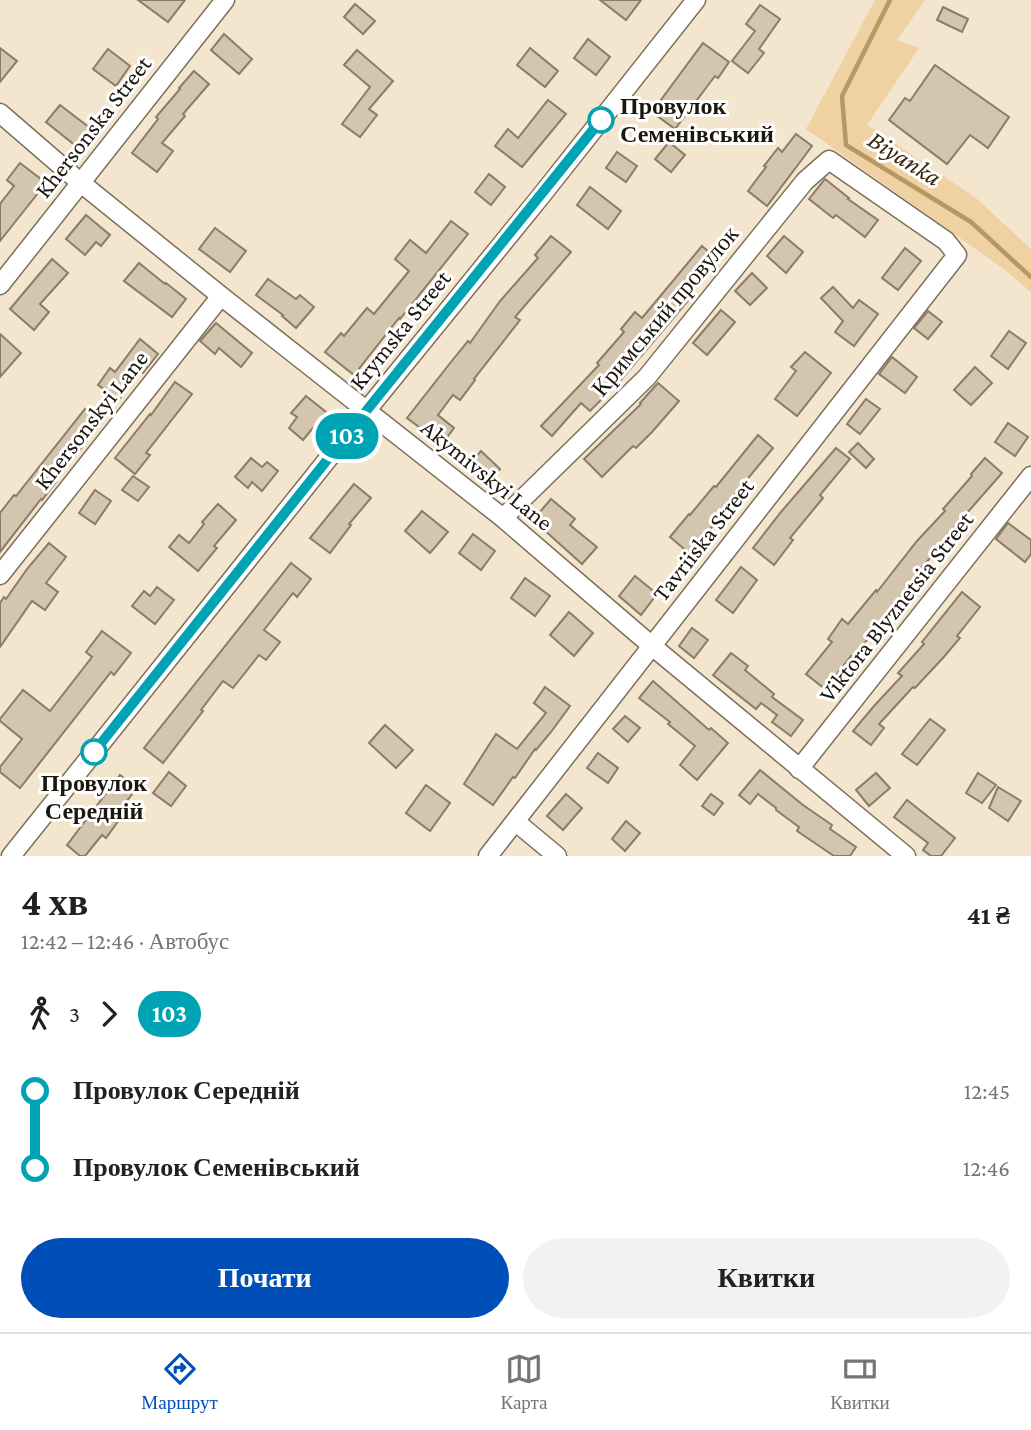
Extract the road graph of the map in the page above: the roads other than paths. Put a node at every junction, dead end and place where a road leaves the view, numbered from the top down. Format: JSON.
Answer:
{"nodes":[{"id":1,"x":225,"y":0,"type":"edge"},
{"id":2,"x":696,"y":0,"type":"edge"},
{"id":3,"x":0,"y":113,"type":"edge"},
{"id":4,"x":829,"y":160,"type":"joint"},
{"id":5,"x":81,"y":183,"type":"junction"},
{"id":6,"x":0,"y":285,"type":"edge"},
{"id":7,"x":221,"y":296,"type":"junction"},
{"id":8,"x":367,"y":410,"type":"junction"},
{"id":9,"x":1031,"y":476,"type":"edge"},
{"id":10,"x":503,"y":517,"type":"junction"},
{"id":11,"x":0,"y":575,"type":"edge"},
{"id":12,"x":652,"y":646,"type":"junction"},
{"id":13,"x":799,"y":769,"type":"junction"},
{"id":14,"x":516,"y":822,"type":"junction"},
{"id":15,"x":11,"y":856,"type":"edge"},
{"id":16,"x":488,"y":856,"type":"edge"},
{"id":17,"x":557,"y":856,"type":"edge"},
{"id":18,"x":905,"y":856,"type":"edge"}],
"edges":[{"from":1,"to":5,"type":"street","name":"Khersonska Street"},
{"from":2,"to":8,"type":"street","name":"Krymska Street"},
{"from":3,"to":5,"type":"street","name":"Akymivskyi Lane"},
{"from":4,"to":10,"type":"street","name":"Кримський провулок"},
{"from":4,"to":12,"type":"street","name":"Tavriiska Street"},
{"from":5,"to":6,"type":"street","name":"Khersonska Street"},
{"from":5,"to":7,"type":"street","name":"Akymivskyi Lane"},
{"from":7,"to":8,"type":"street","name":"Akymivskyi Lane"},
{"from":7,"to":11,"type":"street","name":"Khersonskyi Lane"},
{"from":8,"to":10,"type":"street","name":"Akymivskyi Lane"},
{"from":8,"to":15,"type":"street","name":"Krymska Street"},
{"from":9,"to":13,"type":"street","name":"Viktora Blyznetsia Street"},
{"from":10,"to":12,"type":"street","name":"Akymivskyi Lane"},
{"from":12,"to":13,"type":"street","name":"Akymivskyi Lane"},
{"from":12,"to":14,"type":"street","name":"Tavriiska Street"},
{"from":13,"to":18,"type":"street","name":"Akymivskyi Lane"},
{"from":14,"to":16,"type":"street","name":"Tavriiska Street"},
{"from":14,"to":17,"type":"street"}]}
